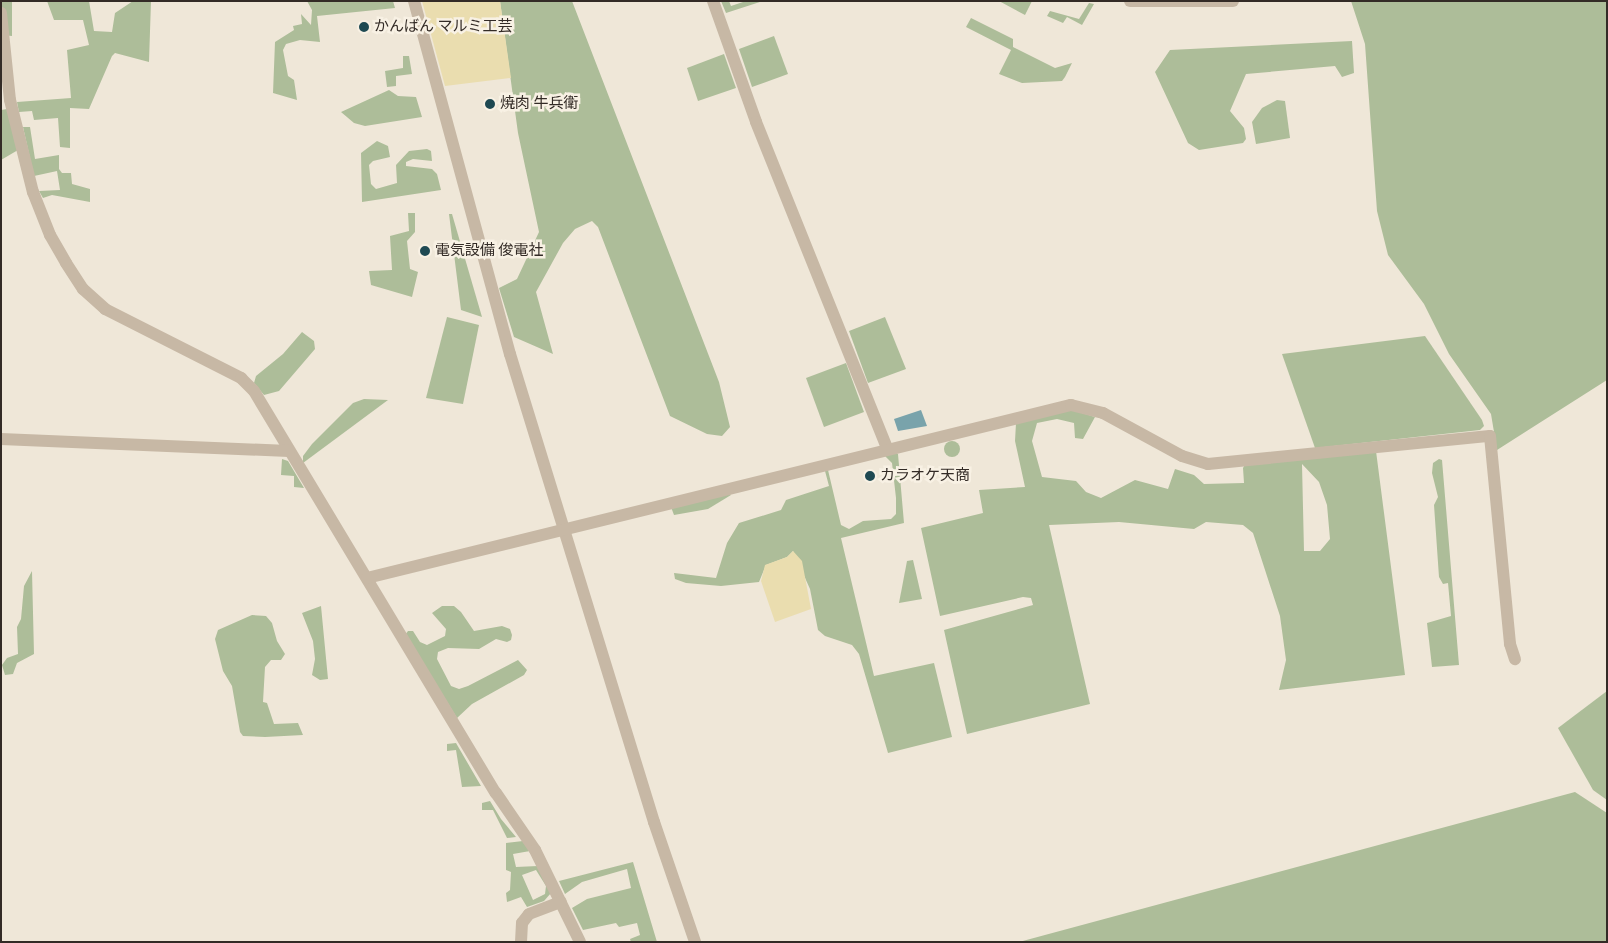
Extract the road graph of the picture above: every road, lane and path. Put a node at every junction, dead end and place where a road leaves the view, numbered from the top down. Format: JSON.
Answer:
{"nodes":[{"id":1,"x":414,"y":1,"type":"edge"},
{"id":2,"x":713,"y":1,"type":"edge"},
{"id":3,"x":1130,"y":1,"type":"edge"},
{"id":4,"x":1233,"y":1,"type":"edge"},
{"id":5,"x":1,"y":13,"type":"edge"},
{"id":6,"x":6,"y":101,"type":"edge"},
{"id":7,"x":1,"y":439,"type":"edge"},
{"id":8,"x":887,"y":448,"type":"junction"},
{"id":9,"x":289,"y":451,"type":"junction"},
{"id":10,"x":566,"y":529,"type":"junction"},
{"id":11,"x":367,"y":578,"type":"junction"},
{"id":12,"x":1515,"y":659,"type":"dead end"},
{"id":13,"x":561,"y":902,"type":"junction"},
{"id":14,"x":522,"y":942,"type":"edge"},
{"id":15,"x":580,"y":942,"type":"edge"},
{"id":16,"x":695,"y":942,"type":"edge"}],
"edges":[{"from":1,"to":10,"type":"street"},
{"from":2,"to":8,"type":"street"},
{"from":3,"to":4,"type":"street"},
{"from":5,"to":6,"type":"street"},
{"from":6,"to":9,"type":"street"},
{"from":7,"to":9,"type":"street"},
{"from":8,"to":10,"type":"street"},
{"from":8,"to":12,"type":"street"},
{"from":9,"to":11,"type":"street"},
{"from":10,"to":11,"type":"street"},
{"from":10,"to":16,"type":"street"},
{"from":11,"to":13,"type":"street"},
{"from":13,"to":14,"type":"street"},
{"from":13,"to":15,"type":"street"}]}
